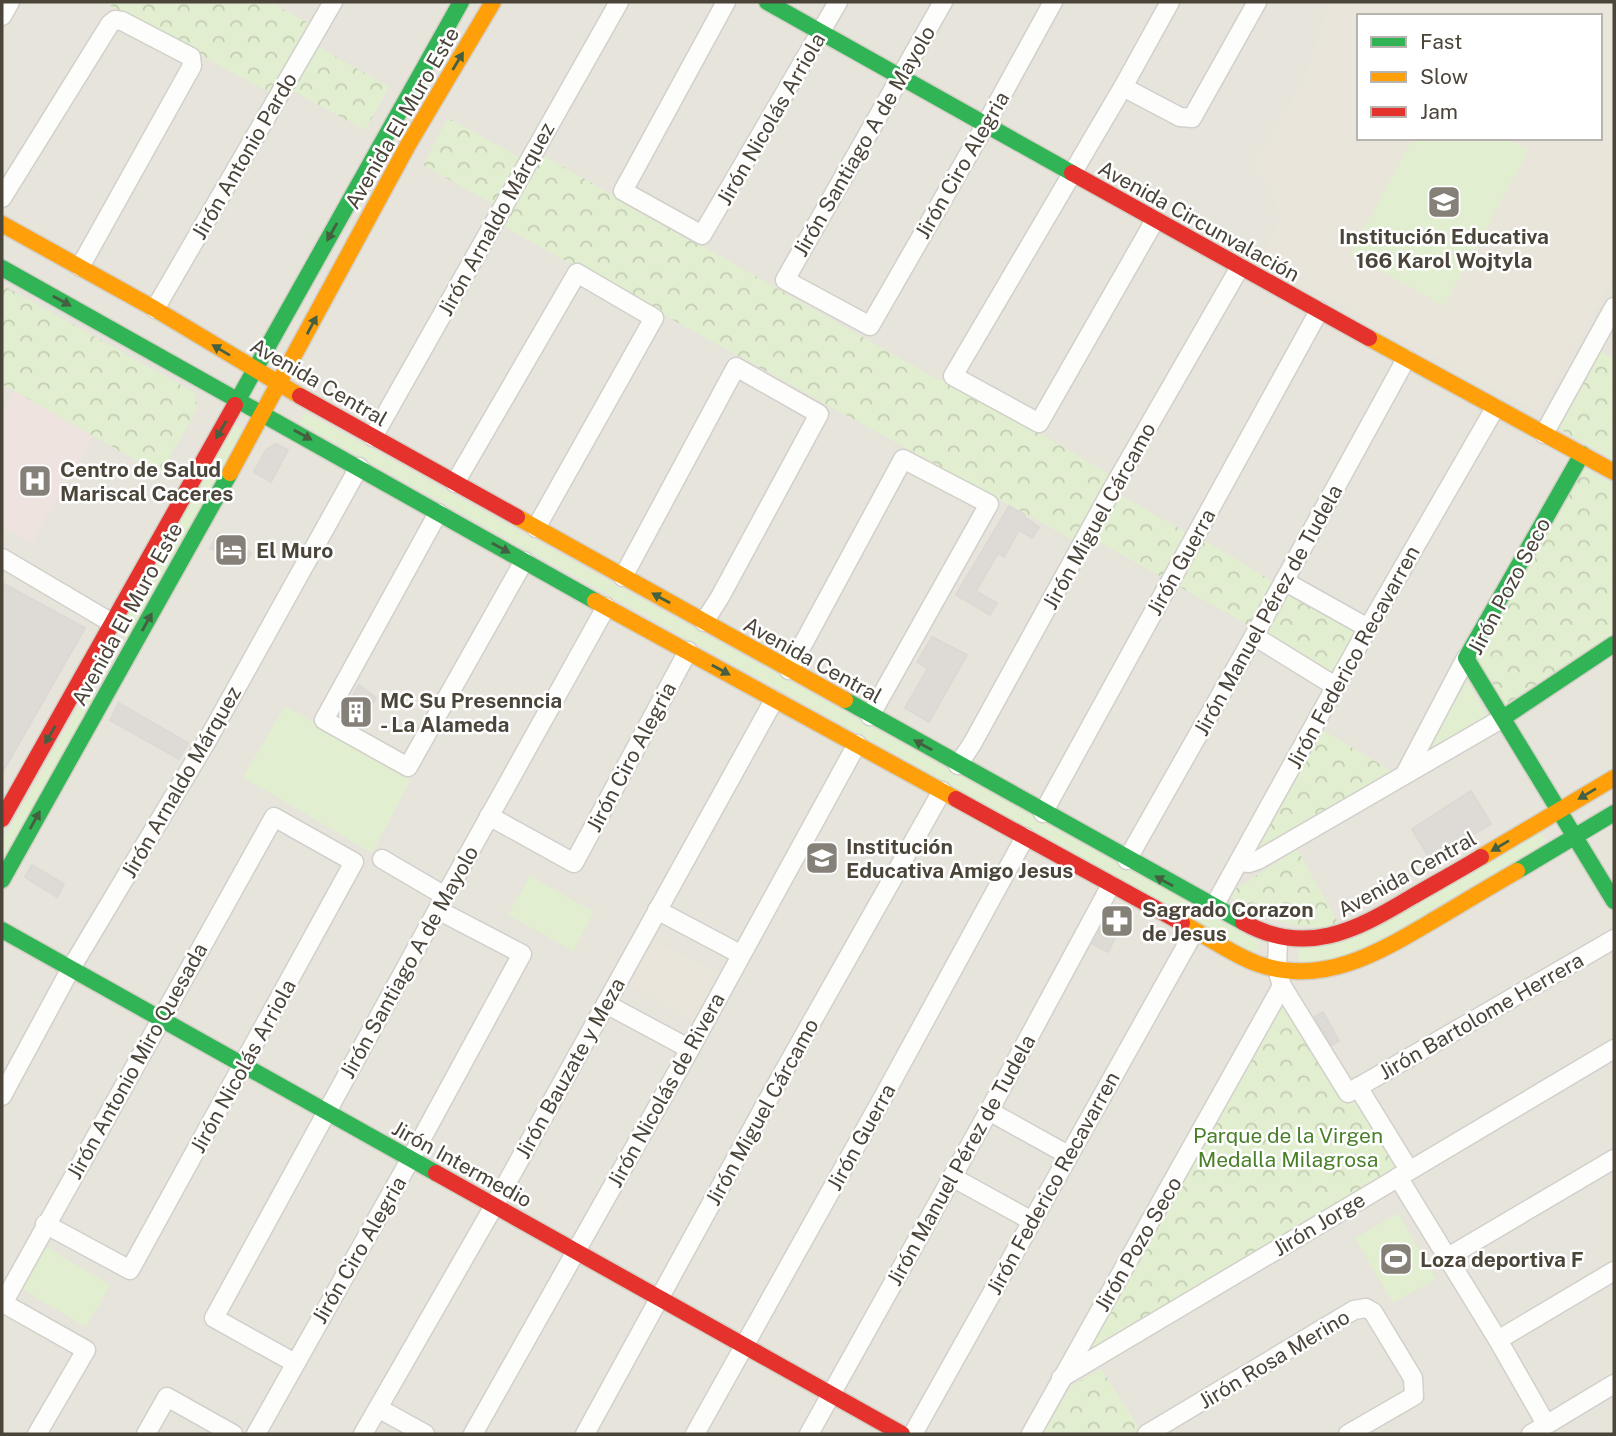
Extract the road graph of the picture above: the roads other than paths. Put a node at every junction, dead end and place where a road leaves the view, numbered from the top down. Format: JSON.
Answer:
{"nodes":[{"id":1,"x":10,"y":2,"type":"edge"},
{"id":2,"x":333,"y":2,"type":"edge"},
{"id":3,"x":461,"y":2,"type":"edge"},
{"id":4,"x":493,"y":2,"type":"edge"},
{"id":5,"x":619,"y":2,"type":"edge"},
{"id":6,"x":726,"y":2,"type":"edge"},
{"id":7,"x":767,"y":2,"type":"edge"},
{"id":8,"x":838,"y":2,"type":"edge"},
{"id":9,"x":943,"y":2,"type":"edge"},
{"id":10,"x":1053,"y":2,"type":"edge"},
{"id":11,"x":1170,"y":2,"type":"edge"},
{"id":12,"x":1257,"y":2,"type":"edge"},
{"id":13,"x":2,"y":16,"type":"edge"},
{"id":14,"x":822,"y":32,"type":"junction"},
{"id":15,"x":901,"y":77,"type":"junction"},
{"id":16,"x":1123,"y":87,"type":"junction"},
{"id":17,"x":393,"y":121,"type":"junction"},
{"id":18,"x":986,"y":124,"type":"junction"},
{"id":19,"x":415,"y":134,"type":"junction"},
{"id":20,"x":1072,"y":174,"type":"junction"},
{"id":21,"x":2,"y":198,"type":"edge"},
{"id":22,"x":1155,"y":220,"type":"junction"},
{"id":23,"x":2,"y":223,"type":"edge"},
{"id":24,"x":80,"y":267,"type":"junction"},
{"id":25,"x":1240,"y":267,"type":"junction"},
{"id":26,"x":2,"y":268,"type":"edge"},
{"id":27,"x":1614,"y":307,"type":"edge"},
{"id":28,"x":155,"y":310,"type":"junction"},
{"id":29,"x":1319,"y":312,"type":"junction"},
{"id":30,"x":870,"y":326,"type":"joint"},
{"id":31,"x":1406,"y":359,"type":"junction"},
{"id":32,"x":256,"y":371,"type":"junction"},
{"id":33,"x":280,"y":385,"type":"junction"},
{"id":34,"x":239,"y":399,"type":"junction"},
{"id":35,"x":1495,"y":408,"type":"junction"},
{"id":36,"x":264,"y":413,"type":"junction"},
{"id":37,"x":1544,"y":434,"type":"junction"},
{"id":38,"x":373,"y":437,"type":"junction"},
{"id":39,"x":1582,"y":454,"type":"junction"},
{"id":40,"x":359,"y":467,"type":"junction"},
{"id":41,"x":1614,"y":472,"type":"edge"},
{"id":42,"x":455,"y":483,"type":"junction"},
{"id":43,"x":438,"y":513,"type":"junction"},
{"id":44,"x":536,"y":528,"type":"junction"},
{"id":45,"x":2,"y":558,"type":"edge"},
{"id":46,"x":524,"y":561,"type":"junction"},
{"id":47,"x":623,"y":577,"type":"junction"},
{"id":48,"x":1284,"y":581,"type":"junction"},
{"id":49,"x":606,"y":607,"type":"junction"},
{"id":50,"x":704,"y":622,"type":"junction"},
{"id":51,"x":112,"y":623,"type":"junction"},
{"id":52,"x":1368,"y":628,"type":"junction"},
{"id":53,"x":1254,"y":636,"type":"junction"},
{"id":54,"x":1614,"y":644,"type":"edge"},
{"id":55,"x":688,"y":651,"type":"junction"},
{"id":56,"x":93,"y":658,"type":"junction"},
{"id":57,"x":1466,"y":658,"type":"junction"},
{"id":58,"x":789,"y":670,"type":"junction"},
{"id":59,"x":118,"y":673,"type":"junction"},
{"id":60,"x":1335,"y":686,"type":"junction"},
{"id":61,"x":774,"y":700,"type":"junction"},
{"id":62,"x":870,"y":716,"type":"junction"},
{"id":63,"x":1503,"y":718,"type":"junction"},
{"id":64,"x":857,"y":744,"type":"junction"},
{"id":65,"x":958,"y":765,"type":"junction"},
{"id":66,"x":1405,"y":774,"type":"junction"},
{"id":67,"x":1614,"y":778,"type":"edge"},
{"id":68,"x":942,"y":791,"type":"junction"},
{"id":69,"x":1559,"y":811,"type":"junction"},
{"id":70,"x":1043,"y":813,"type":"junction"},
{"id":71,"x":1614,"y":813,"type":"edge"},
{"id":72,"x":489,"y":816,"type":"junction"},
{"id":73,"x":2,"y":819,"type":"edge"},
{"id":74,"x":1025,"y":837,"type":"junction"},
{"id":75,"x":1576,"y":837,"type":"junction"},
{"id":76,"x":382,"y":859,"type":"dead end"},
{"id":77,"x":1127,"y":860,"type":"junction"},
{"id":78,"x":354,"y":862,"type":"joint"},
{"id":79,"x":1240,"y":862,"type":"junction"},
{"id":80,"x":2,"y":880,"type":"edge"},
{"id":81,"x":1111,"y":885,"type":"junction"},
{"id":82,"x":1614,"y":901,"type":"edge"},
{"id":83,"x":441,"y":903,"type":"junction"},
{"id":84,"x":1213,"y":908,"type":"junction"},
{"id":85,"x":657,"y":910,"type":"junction"},
{"id":86,"x":2,"y":930,"type":"edge"},
{"id":87,"x":1195,"y":932,"type":"junction"},
{"id":88,"x":1278,"y":938,"type":"junction"},
{"id":89,"x":1614,"y":939,"type":"edge"},
{"id":90,"x":740,"y":954,"type":"junction"},
{"id":91,"x":70,"y":970,"type":"junction"},
{"id":92,"x":1280,"y":977,"type":"junction"},
{"id":93,"x":606,"y":1004,"type":"junction"},
{"id":94,"x":160,"y":1021,"type":"junction"},
{"id":95,"x":690,"y":1049,"type":"junction"},
{"id":96,"x":1614,"y":1049,"type":"edge"},
{"id":97,"x":244,"y":1064,"type":"junction"},
{"id":98,"x":1353,"y":1090,"type":"junction"},
{"id":99,"x":2,"y":1096,"type":"edge"},
{"id":100,"x":989,"y":1111,"type":"junction"},
{"id":101,"x":328,"y":1113,"type":"junction"},
{"id":102,"x":1068,"y":1155,"type":"junction"},
{"id":103,"x":1614,"y":1159,"type":"edge"},
{"id":104,"x":410,"y":1160,"type":"junction"},
{"id":105,"x":1404,"y":1174,"type":"junction"},
{"id":106,"x":952,"y":1177,"type":"junction"},
{"id":107,"x":494,"y":1206,"type":"junction"},
{"id":108,"x":1032,"y":1221,"type":"junction"},
{"id":109,"x":45,"y":1224,"type":"junction"},
{"id":110,"x":575,"y":1252,"type":"junction"},
{"id":111,"x":1448,"y":1256,"type":"junction"},
{"id":112,"x":1614,"y":1271,"type":"edge"},
{"id":113,"x":659,"y":1300,"type":"junction"},
{"id":114,"x":2,"y":1304,"type":"edge"},
{"id":115,"x":1498,"y":1340,"type":"junction"},
{"id":116,"x":745,"y":1347,"type":"junction"},
{"id":117,"x":295,"y":1363,"type":"junction"},
{"id":118,"x":1061,"y":1378,"type":"junction"},
{"id":119,"x":1614,"y":1384,"type":"edge"},
{"id":120,"x":831,"y":1396,"type":"junction"},
{"id":121,"x":378,"y":1408,"type":"junction"},
{"id":122,"x":1546,"y":1424,"type":"junction"},
{"id":123,"x":37,"y":1434,"type":"edge"},
{"id":124,"x":146,"y":1434,"type":"edge"},
{"id":125,"x":233,"y":1434,"type":"edge"},
{"id":126,"x":256,"y":1434,"type":"edge"},
{"id":127,"x":363,"y":1434,"type":"edge"},
{"id":128,"x":425,"y":1434,"type":"edge"},
{"id":129,"x":472,"y":1434,"type":"edge"},
{"id":130,"x":584,"y":1434,"type":"edge"},
{"id":131,"x":695,"y":1434,"type":"edge"},
{"id":132,"x":809,"y":1434,"type":"edge"},
{"id":133,"x":902,"y":1434,"type":"edge"},
{"id":134,"x":913,"y":1434,"type":"edge"},
{"id":135,"x":1031,"y":1434,"type":"edge"},
{"id":136,"x":1147,"y":1434,"type":"edge"},
{"id":137,"x":1348,"y":1434,"type":"edge"},
{"id":138,"x":1531,"y":1434,"type":"edge"}],
"edges":[{"from":1,"to":13,"type":"street"},
{"from":2,"to":28,"type":"street","name":"Jirón Antonio Pardo"},
{"from":3,"to":17,"type":"main road","name":"Avenida El Muro Este"},
{"from":19,"to":4,"type":"main road","name":"Avenida El Muro Este","one_way":true},
{"from":5,"to":38,"type":"street","name":"Jirón Arnaldo Márquez"},
{"from":6,"to":14,"type":"street","name":"Jirón Nicolás Arriola"},
{"from":7,"to":14,"type":"main road","name":"Avenida Circunvalación"},
{"from":8,"to":14,"type":"street","name":"Jirón Nicolás Arriola"},
{"from":9,"to":15,"type":"street","name":"Jirón Santiago A de Mayolo"},
{"from":10,"to":18,"type":"street","name":"Jirón Ciro Alegria"},
{"from":11,"to":16,"type":"street"},
{"from":12,"to":16,"type":"street"},
{"from":14,"to":15,"type":"main road","name":"Avenida Circunvalación"},
{"from":15,"to":18,"type":"main road","name":"Avenida Circunvalación"},
{"from":15,"to":30,"type":"street","name":"Jirón Santiago A de Mayolo"},
{"from":16,"to":20,"type":"street"},
{"from":17,"to":19,"type":"main road"},
{"from":17,"to":32,"type":"main road","name":"Avenida El Muro Este","one_way":true},
{"from":18,"to":20,"type":"main road","name":"Avenida Circunvalación"},
{"from":18,"to":30,"type":"street","name":"Jirón Ciro Alegria"},
{"from":33,"to":19,"type":"main road","name":"Avenida El Muro Este","one_way":true},
{"from":20,"to":22,"type":"main road","name":"Avenida Circunvalación"},
{"from":20,"to":22,"type":"street"},
{"from":21,"to":24,"type":"street"},
{"from":22,"to":25,"type":"main road","name":"Avenida Circunvalación"},
{"from":23,"to":24,"type":"main road","name":"Avenida Central"},
{"from":24,"to":28,"type":"main road","name":"Avenida Central"},
{"from":25,"to":29,"type":"main road","name":"Avenida Circunvalación"},
{"from":25,"to":65,"type":"street","name":"Jirón Miguel Cárcamo"},
{"from":26,"to":34,"type":"main road","one_way":true},
{"from":27,"to":37,"type":"street"},
{"from":32,"to":28,"type":"main road","name":"Avenida Central","one_way":true},
{"from":29,"to":31,"type":"main road","name":"Avenida Circunvalación"},
{"from":29,"to":70,"type":"street","name":"Jirón Guerra"},
{"from":31,"to":35,"type":"main road","name":"Avenida Circunvalación"},
{"from":31,"to":48,"type":"street","name":"Jirón Manuel Pérez de Tudela"},
{"from":32,"to":33,"type":"main road","name":"Avenida Central"},
{"from":32,"to":34,"type":"main road","name":"Avenida El Muro Este"},
{"from":33,"to":36,"type":"main road","name":"Avenida El Muro Este"},
{"from":33,"to":38,"type":"main road","name":"Avenida Central"},
{"from":34,"to":36,"type":"main road"},
{"from":34,"to":51,"type":"main road","name":"Avenida El Muro Este","one_way":true},
{"from":35,"to":37,"type":"main road","name":"Avenida Circunvalación"},
{"from":35,"to":52,"type":"street","name":"Jirón Federico Recavarren"},
{"from":36,"to":40,"type":"main road","one_way":true},
{"from":59,"to":36,"type":"main road","name":"Avenida El Muro Este","one_way":true},
{"from":37,"to":39,"type":"main road","name":"Avenida Circunvalación"},
{"from":38,"to":42,"type":"main road","name":"Avenida Central"},
{"from":39,"to":41,"type":"main road","name":"Avenida Circunvalación"},
{"from":39,"to":57,"type":"main road","name":"Jirón Pozo Seco"},
{"from":40,"to":43,"type":"main road"},
{"from":40,"to":91,"type":"street","name":"Jirón Arnaldo Márquez"},
{"from":42,"to":44,"type":"main road","name":"Avenida Central"},
{"from":42,"to":44,"type":"street"},
{"from":43,"to":46,"type":"main road","one_way":true},
{"from":43,"to":46,"type":"street"},
{"from":44,"to":47,"type":"main road","name":"Avenida Central"},
{"from":45,"to":51,"type":"street"},
{"from":46,"to":49,"type":"main road"},
{"from":50,"to":47,"type":"main road","name":"Avenida Central","one_way":true},
{"from":47,"to":50,"type":"street"},
{"from":48,"to":52,"type":"street"},
{"from":48,"to":53,"type":"street","name":"Jirón Manuel Pérez de Tudela"},
{"from":49,"to":55,"type":"main road"},
{"from":49,"to":72,"type":"street","name":"Jirón Santiago A de Mayolo"},
{"from":50,"to":58,"type":"main road","name":"Avenida Central"},
{"from":51,"to":56,"type":"main road","name":"Avenida El Muro Este"},
{"from":52,"to":60,"type":"street","name":"Jirón Federico Recavarren"},
{"from":53,"to":60,"type":"street"},
{"from":53,"to":77,"type":"street","name":"Jirón Manuel Pérez de Tudela"},
{"from":54,"to":63,"type":"main road"},
{"from":55,"to":61,"type":"main road","one_way":true},
{"from":55,"to":72,"type":"street","name":"Jirón Ciro Alegria"},
{"from":56,"to":59,"type":"main road"},
{"from":56,"to":73,"type":"main road","name":"Avenida El Muro Este","one_way":true},
{"from":57,"to":63,"type":"main road","name":"Jirón Pozo Seco"},
{"from":57,"to":66,"type":"street"},
{"from":58,"to":62,"type":"main road","name":"Avenida Central"},
{"from":58,"to":62,"type":"street"},
{"from":80,"to":59,"type":"main road","name":"Avenida El Muro Este","one_way":true},
{"from":60,"to":79,"type":"street","name":"Jirón Federico Recavarren"},
{"from":61,"to":64,"type":"main road"},
{"from":61,"to":85,"type":"street","name":"Jirón Bauzate y Meza"},
{"from":65,"to":62,"type":"main road","name":"Avenida Central","one_way":true},
{"from":63,"to":66,"type":"street"},
{"from":63,"to":69,"type":"main road","name":"Jirón Pozo Seco"},
{"from":64,"to":68,"type":"main road"},
{"from":64,"to":90,"type":"street","name":"Jirón Nicolás de Rivera"},
{"from":65,"to":70,"type":"main road","name":"Avenida Central"},
{"from":66,"to":79,"type":"street"},
{"from":67,"to":69,"type":"main road","name":"Avenida Central","one_way":true},
{"from":68,"to":74,"type":"main road"},
{"from":68,"to":113,"type":"street","name":"Jirón Miguel Cárcamo"},
{"from":69,"to":75,"type":"main road","name":"Jirón Pozo Seco"},
{"from":69,"to":88,"type":"main road","name":"Avenida Central","one_way":true},
{"from":70,"to":77,"type":"main road","name":"Avenida Central"},
{"from":71,"to":75,"type":"main road"},
{"from":72,"to":83,"type":"street","name":"Jirón Santiago A de Mayolo"},
{"from":74,"to":81,"type":"main road"},
{"from":74,"to":116,"type":"street","name":"Jirón Guerra"},
{"from":75,"to":82,"type":"main road","name":"Jirón Pozo Seco"},
{"from":75,"to":92,"type":"main road"},
{"from":76,"to":83,"type":"street"},
{"from":84,"to":77,"type":"main road","name":"Avenida Central","one_way":true},
{"from":78,"to":94,"type":"street","name":"Jirón Antonio Miro Quesada"},
{"from":78,"to":97,"type":"street","name":"Jirón Nicolás Arriola"},
{"from":79,"to":84,"type":"street","name":"Jirón Federico Recavarren"},
{"from":81,"to":87,"type":"main road"},
{"from":81,"to":100,"type":"street","name":"Jirón Manuel Pérez de Tudela"},
{"from":83,"to":101,"type":"street","name":"Jirón Santiago A de Mayolo"},
{"from":83,"to":104,"type":"street","name":"Jirón Ciro Alegria"},
{"from":84,"to":88,"type":"main road","name":"Avenida Central"},
{"from":85,"to":90,"type":"street"},
{"from":85,"to":93,"type":"street","name":"Jirón Bauzate y Meza"},
{"from":86,"to":91,"type":"main road","name":"Jirón Intermedio"},
{"from":87,"to":92,"type":"main road"},
{"from":87,"to":102,"type":"street","name":"Jirón Federico Recavarren"},
{"from":88,"to":92,"type":"street","name":"Jirón Pozo Seco"},
{"from":89,"to":98,"type":"street","name":"Jirón Bartolome Herrera"},
{"from":90,"to":95,"type":"street","name":"Jirón Nicolás de Rivera"},
{"from":91,"to":94,"type":"main road","name":"Jirón Intermedio"},
{"from":91,"to":99,"type":"street","name":"Jirón Arnaldo Márquez"},
{"from":92,"to":98,"type":"street"},
{"from":92,"to":118,"type":"street","name":"Jirón Pozo Seco"},
{"from":93,"to":95,"type":"street"},
{"from":93,"to":107,"type":"street","name":"Jirón Bauzate y Meza"},
{"from":94,"to":97,"type":"main road","name":"Jirón Intermedio"},
{"from":94,"to":109,"type":"street","name":"Jirón Antonio Miro Quesada"},
{"from":95,"to":110,"type":"street","name":"Jirón Nicolás de Rivera"},
{"from":96,"to":105,"type":"street","name":"Jirón Jorge"},
{"from":97,"to":101,"type":"main road","name":"Jirón Intermedio"},
{"from":97,"to":109,"type":"street","name":"Jirón Nicolás Arriola"},
{"from":98,"to":105,"type":"street"},
{"from":100,"to":102,"type":"street"},
{"from":100,"to":106,"type":"street","name":"Jirón Manuel Pérez de Tudela"},
{"from":101,"to":104,"type":"main road","name":"Jirón Intermedio"},
{"from":101,"to":117,"type":"street","name":"Jirón Santiago A de Mayolo"},
{"from":102,"to":108,"type":"street","name":"Jirón Federico Recavarren"},
{"from":103,"to":111,"type":"street"},
{"from":104,"to":107,"type":"main road","name":"Jirón Intermedio"},
{"from":104,"to":117,"type":"street","name":"Jirón Ciro Alegria"},
{"from":105,"to":111,"type":"street"},
{"from":105,"to":118,"type":"street","name":"Jirón Jorge"},
{"from":106,"to":108,"type":"street"},
{"from":106,"to":120,"type":"street","name":"Jirón Manuel Pérez de Tudela"},
{"from":107,"to":110,"type":"main road","name":"Jirón Intermedio"},
{"from":107,"to":121,"type":"street","name":"Jirón Bauzate y Meza"},
{"from":108,"to":134,"type":"street","name":"Jirón Federico Recavarren"},
{"from":109,"to":114,"type":"street","name":"Jirón Antonio Miro Quesada"},
{"from":110,"to":113,"type":"main road","name":"Jirón Intermedio"},
{"from":110,"to":129,"type":"street","name":"Jirón Nicolás de Rivera"},
{"from":111,"to":115,"type":"street"},
{"from":112,"to":115,"type":"street"},
{"from":113,"to":116,"type":"main road","name":"Jirón Intermedio"},
{"from":113,"to":130,"type":"street","name":"Jirón Miguel Cárcamo"},
{"from":114,"to":123,"type":"street"},
{"from":115,"to":122,"type":"street"},
{"from":116,"to":120,"type":"main road","name":"Jirón Intermedio"},
{"from":116,"to":131,"type":"street","name":"Jirón Guerra"},
{"from":117,"to":126,"type":"street","name":"Jirón Ciro Alegria"},
{"from":118,"to":135,"type":"street","name":"Jirón Pozo Seco"},
{"from":119,"to":122,"type":"street"},
{"from":120,"to":132,"type":"street","name":"Jirón Manuel Pérez de Tudela"},
{"from":120,"to":133,"type":"main road","name":"Jirón Intermedio"},
{"from":121,"to":127,"type":"street","name":"Jirón Bauzate y Meza"},
{"from":121,"to":128,"type":"street"},
{"from":122,"to":138,"type":"street"},
{"from":124,"to":125,"type":"street"},
{"from":136,"to":137,"type":"street","name":"Jirón Rosa Merino"}]}
